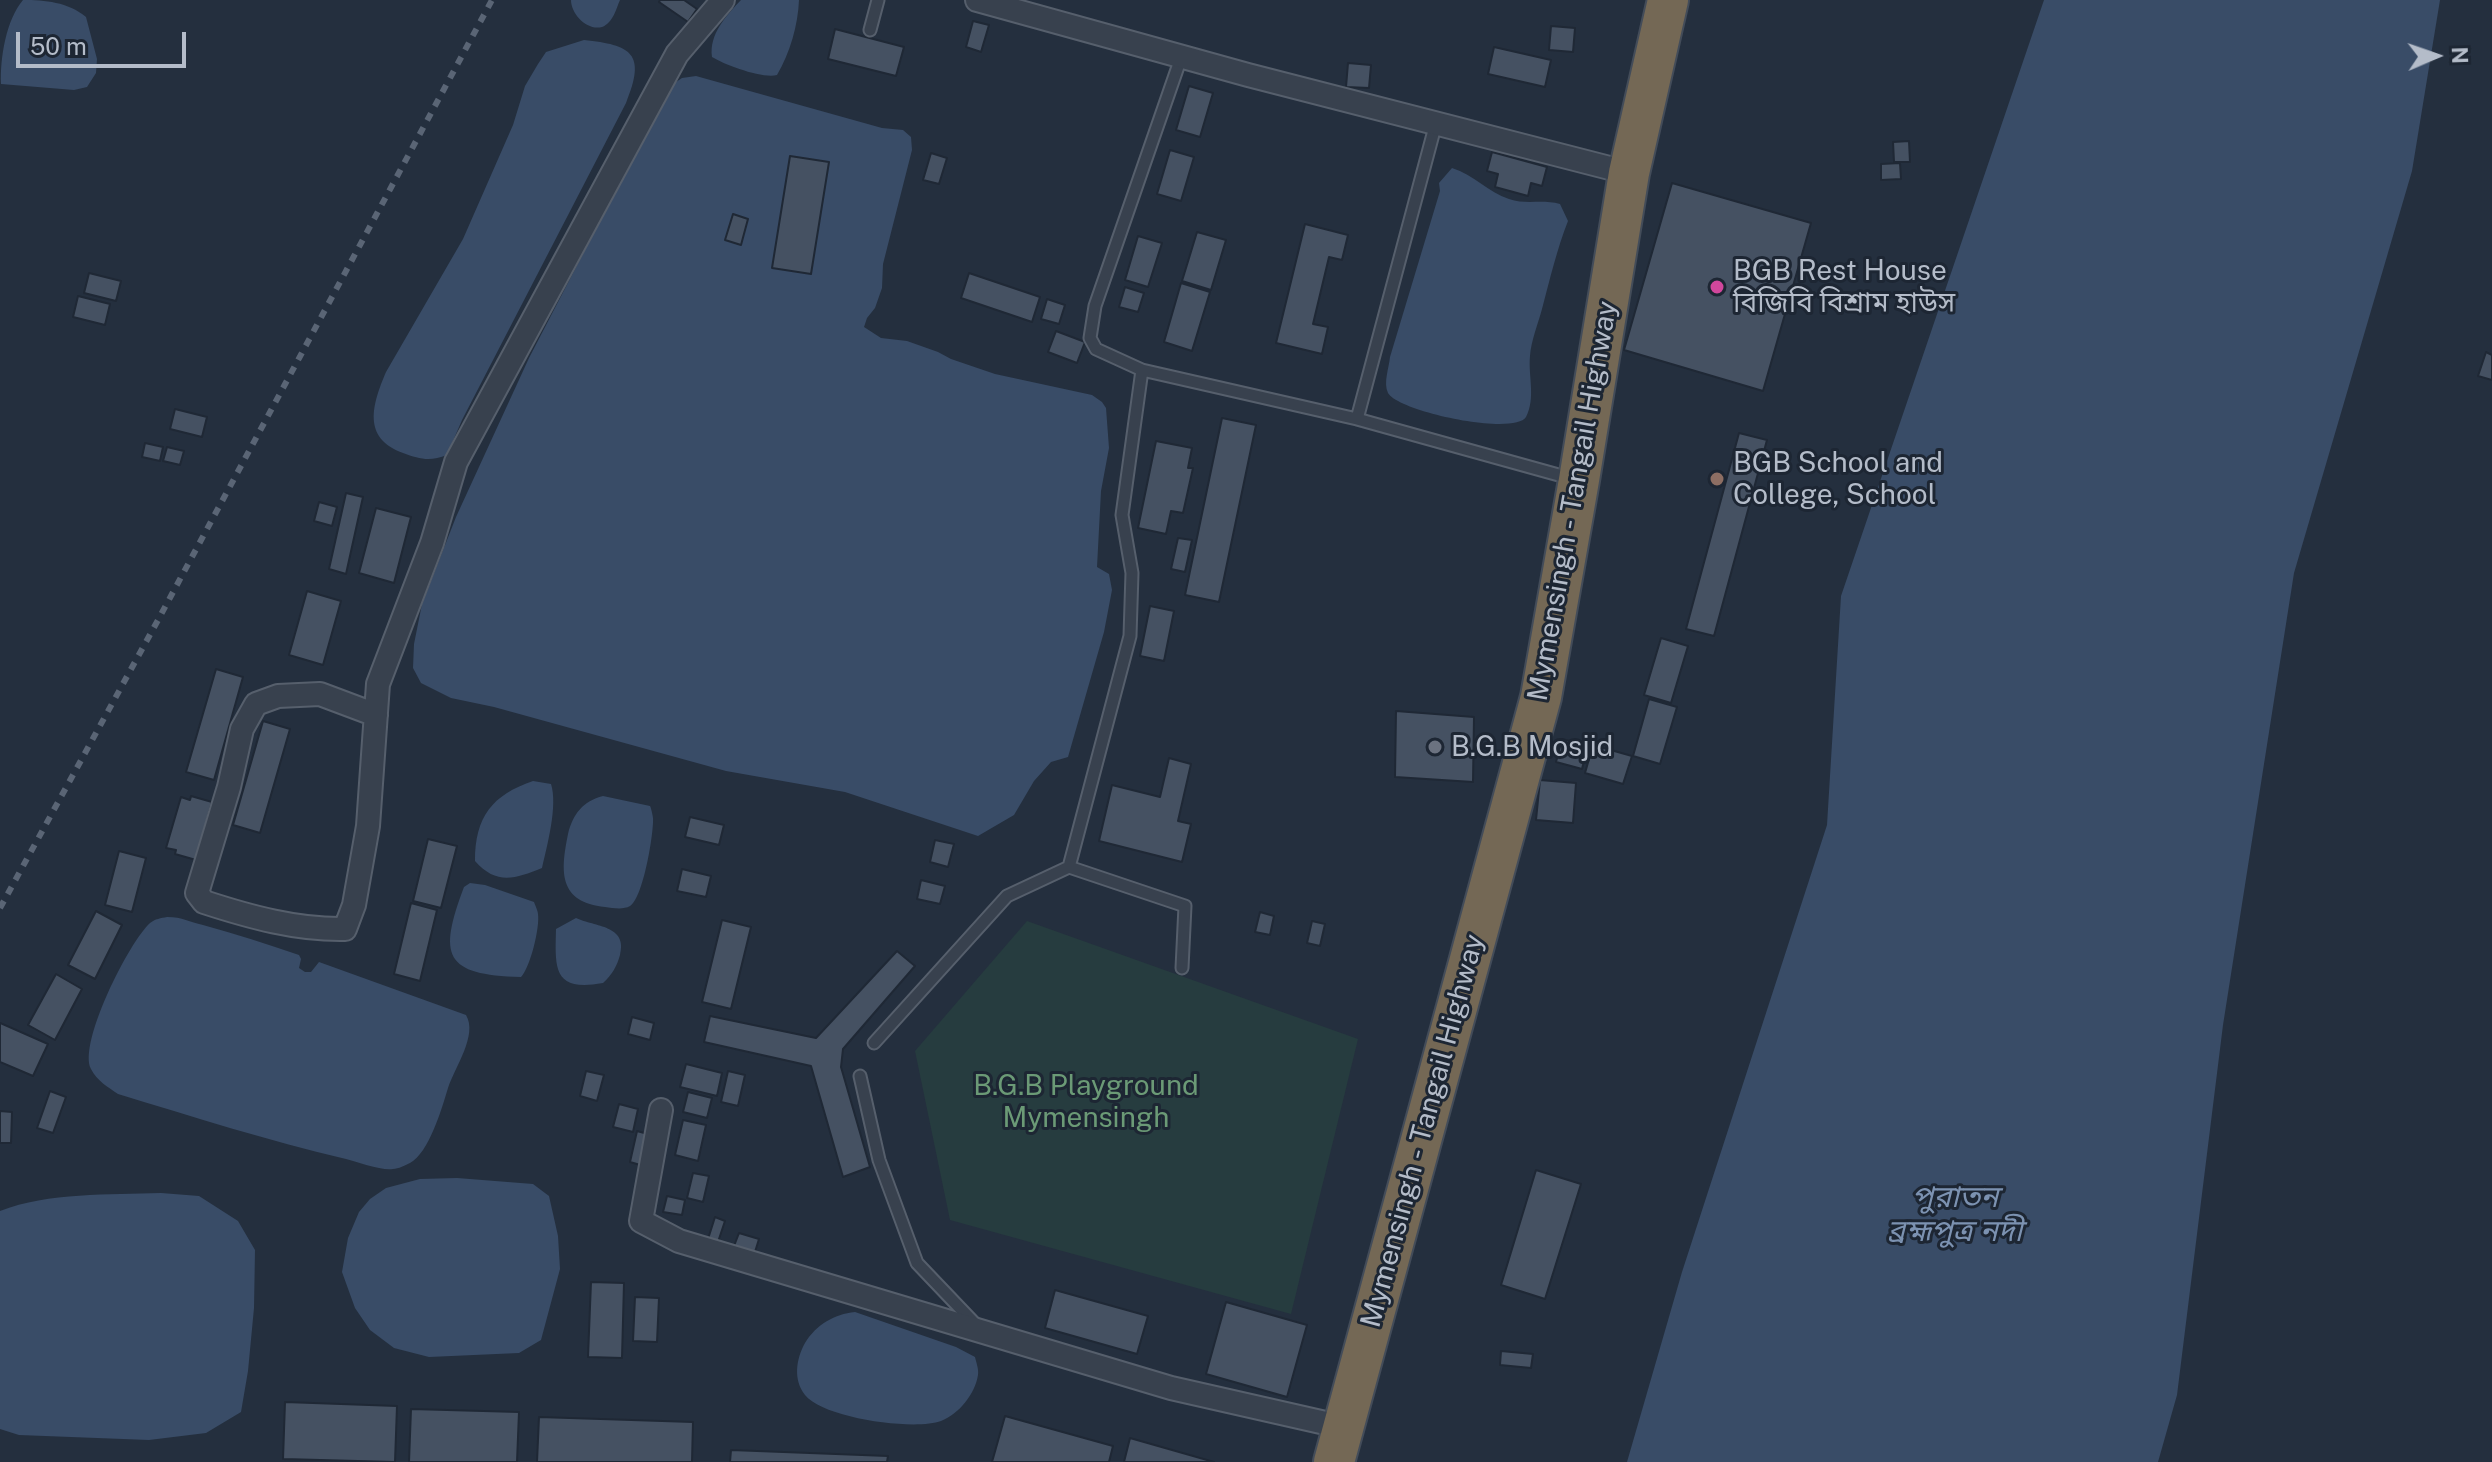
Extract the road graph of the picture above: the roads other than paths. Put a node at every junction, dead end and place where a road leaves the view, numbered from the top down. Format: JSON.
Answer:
{"nodes":[{"id":1,"x":723,"y":0,"type":"edge"},
{"id":2,"x":878,"y":0,"type":"edge"},
{"id":3,"x":977,"y":0,"type":"edge"},
{"id":4,"x":1668,"y":0,"type":"edge"},
{"id":5,"x":870,"y":30,"type":"dead end"},
{"id":6,"x":1182,"y":55,"type":"junction"},
{"id":7,"x":1436,"y":123,"type":"junction"},
{"id":8,"x":1629,"y":173,"type":"junction"},
{"id":9,"x":1142,"y":370,"type":"junction"},
{"id":10,"x":1357,"y":419,"type":"junction"},
{"id":11,"x":1579,"y":480,"type":"junction"},
{"id":12,"x":376,"y":715,"type":"junction"},
{"id":13,"x":1069,"y":867,"type":"junction"},
{"id":14,"x":1182,"y":968,"type":"dead end"},
{"id":15,"x":874,"y":1043,"type":"dead end"},
{"id":16,"x":860,"y":1076,"type":"dead end"},
{"id":17,"x":661,"y":1110,"type":"dead end"},
{"id":18,"x":984,"y":1333,"type":"junction"},
{"id":19,"x":1338,"y":1444,"type":"edge"}],
"edges":[{"from":1,"to":12,"type":"street"},
{"from":2,"to":5,"type":"lane"},
{"from":3,"to":6,"type":"street"},
{"from":4,"to":8,"type":"highway","name":"Mymensingh - Tangail Highway"},
{"from":6,"to":7,"type":"street"},
{"from":6,"to":9,"type":"lane"},
{"from":7,"to":8,"type":"street"},
{"from":7,"to":10,"type":"lane"},
{"from":8,"to":11,"type":"highway","name":"Mymensingh - Tangail Highway"},
{"from":9,"to":10,"type":"lane"},
{"from":9,"to":13,"type":"lane"},
{"from":10,"to":11,"type":"lane"},
{"from":11,"to":19,"type":"highway","name":"Mymensingh - Tangail Highway"},
{"from":12,"to":12,"type":"street"},
{"from":13,"to":14,"type":"lane"},
{"from":13,"to":15,"type":"lane"},
{"from":16,"to":18,"type":"lane"},
{"from":17,"to":18,"type":"street"},
{"from":18,"to":19,"type":"street"}]}
